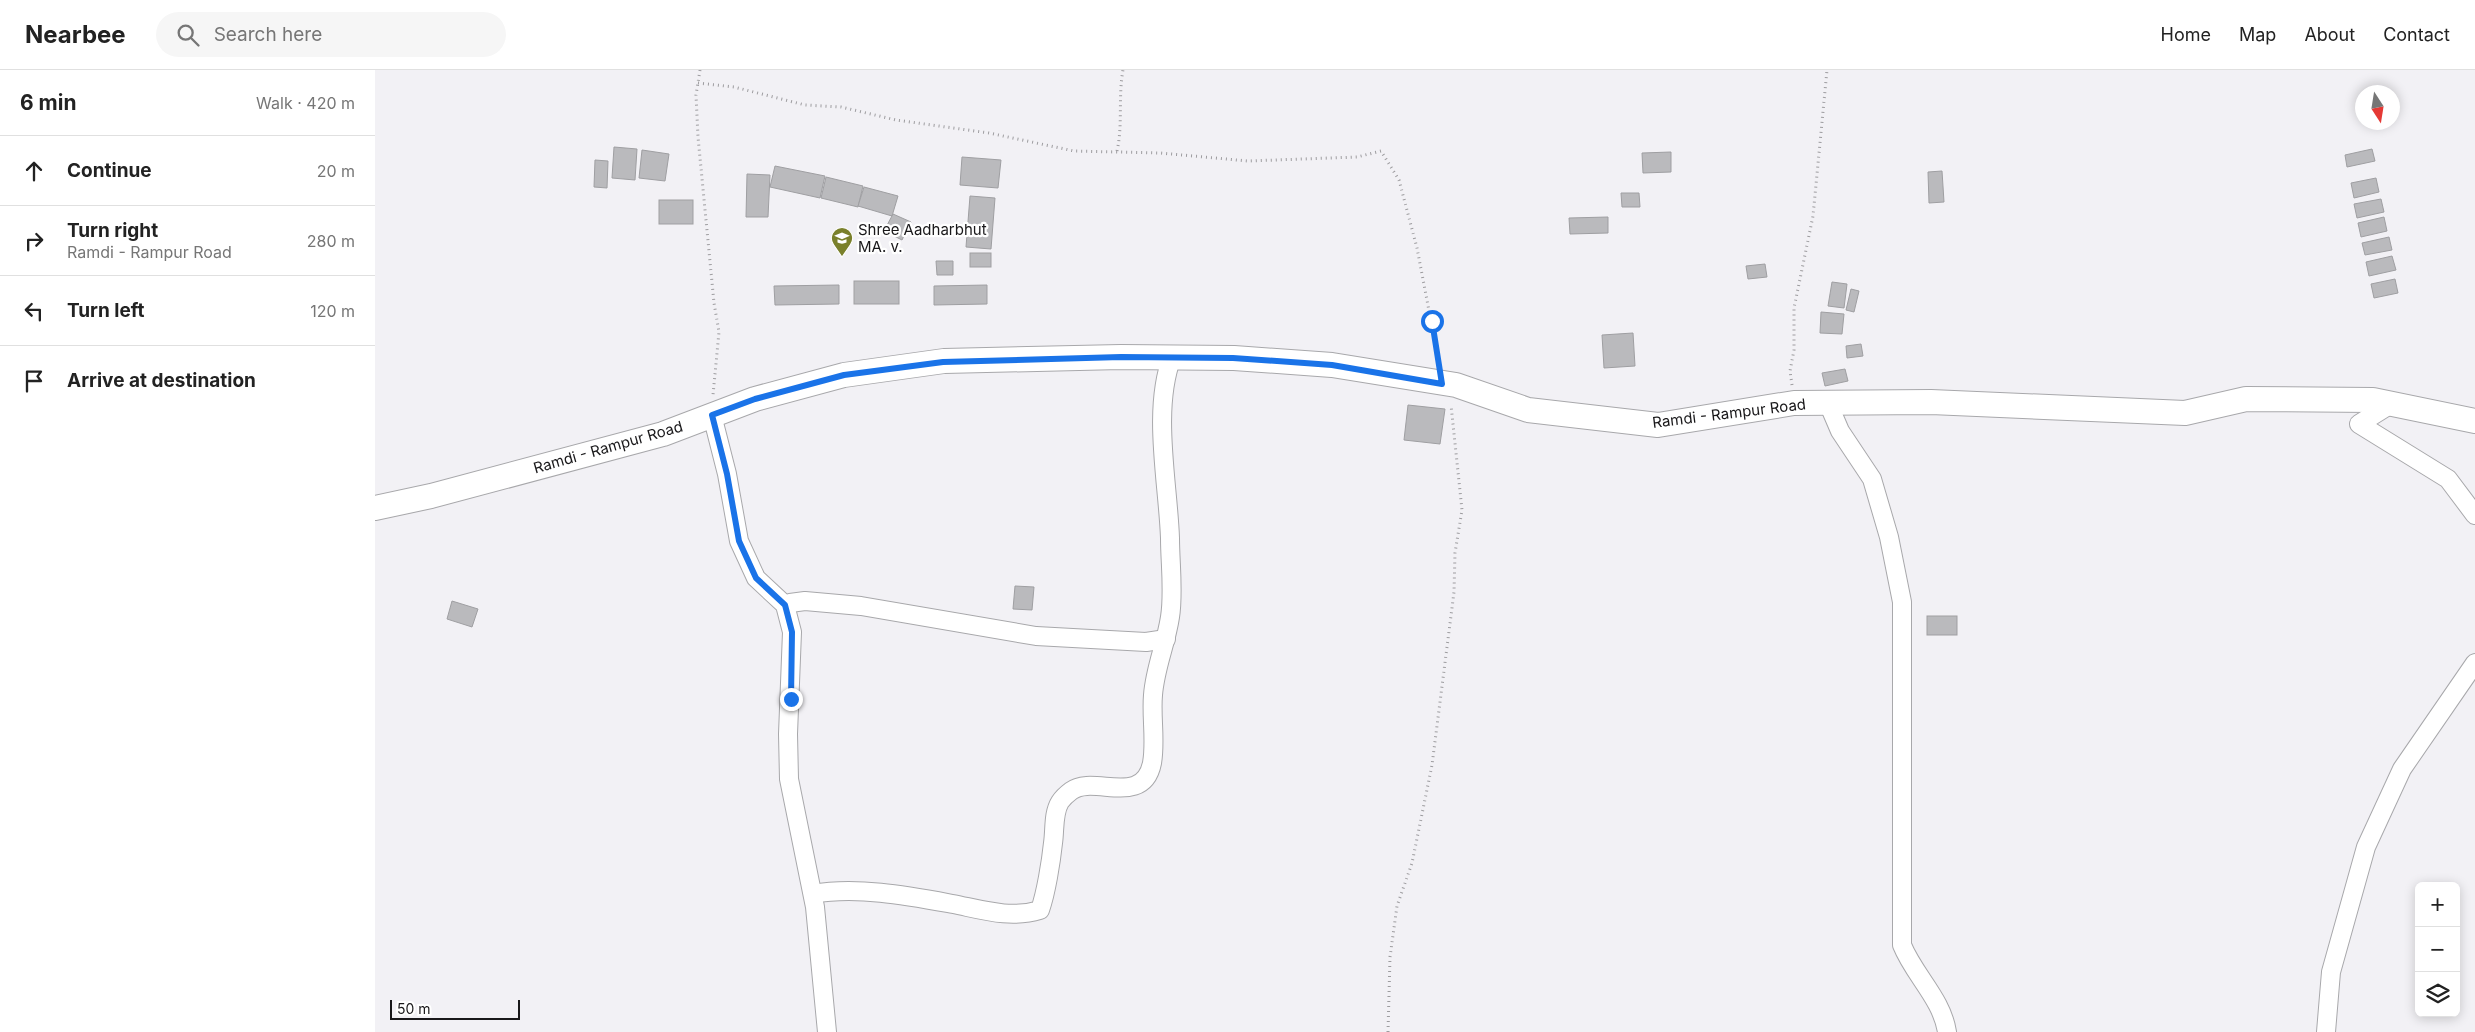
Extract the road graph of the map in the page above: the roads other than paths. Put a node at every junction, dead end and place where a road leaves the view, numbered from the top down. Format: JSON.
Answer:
{"nodes":[{"id":1,"x":1172,"y":357,"type":"junction"},
{"id":2,"x":1828,"y":403,"type":"junction"},
{"id":3,"x":2391,"y":404,"type":"junction"},
{"id":4,"x":712,"y":415,"type":"junction"},
{"id":5,"x":2475,"y":421,"type":"edge"},
{"id":6,"x":375,"y":508,"type":"edge"},
{"id":7,"x":2475,"y":515,"type":"edge"},
{"id":8,"x":790,"y":603,"type":"dead end"},
{"id":9,"x":1166,"y":639,"type":"junction"},
{"id":10,"x":2475,"y":663,"type":"edge"},
{"id":11,"x":813,"y":894,"type":"junction"},
{"id":12,"x":827,"y":1032,"type":"edge"},
{"id":13,"x":1947,"y":1032,"type":"edge"},
{"id":14,"x":2327,"y":1032,"type":"edge"}],
"edges":[{"from":1,"to":2,"type":"main road","name":"Ramdi - Rampur Road"},
{"from":1,"to":4,"type":"main road","name":"Ramdi - Rampur Road"},
{"from":1,"to":9,"type":"street"},
{"from":2,"to":3,"type":"main road","name":"Ramdi - Rampur Road"},
{"from":2,"to":13,"type":"street"},
{"from":3,"to":5,"type":"main road","name":"Ramdi - Rampur Road"},
{"from":3,"to":7,"type":"street"},
{"from":4,"to":6,"type":"main road","name":"Ramdi - Rampur Road"},
{"from":4,"to":11,"type":"street"},
{"from":8,"to":9,"type":"street"},
{"from":9,"to":11,"type":"street"},
{"from":10,"to":14,"type":"street"},
{"from":11,"to":12,"type":"street"}]}
